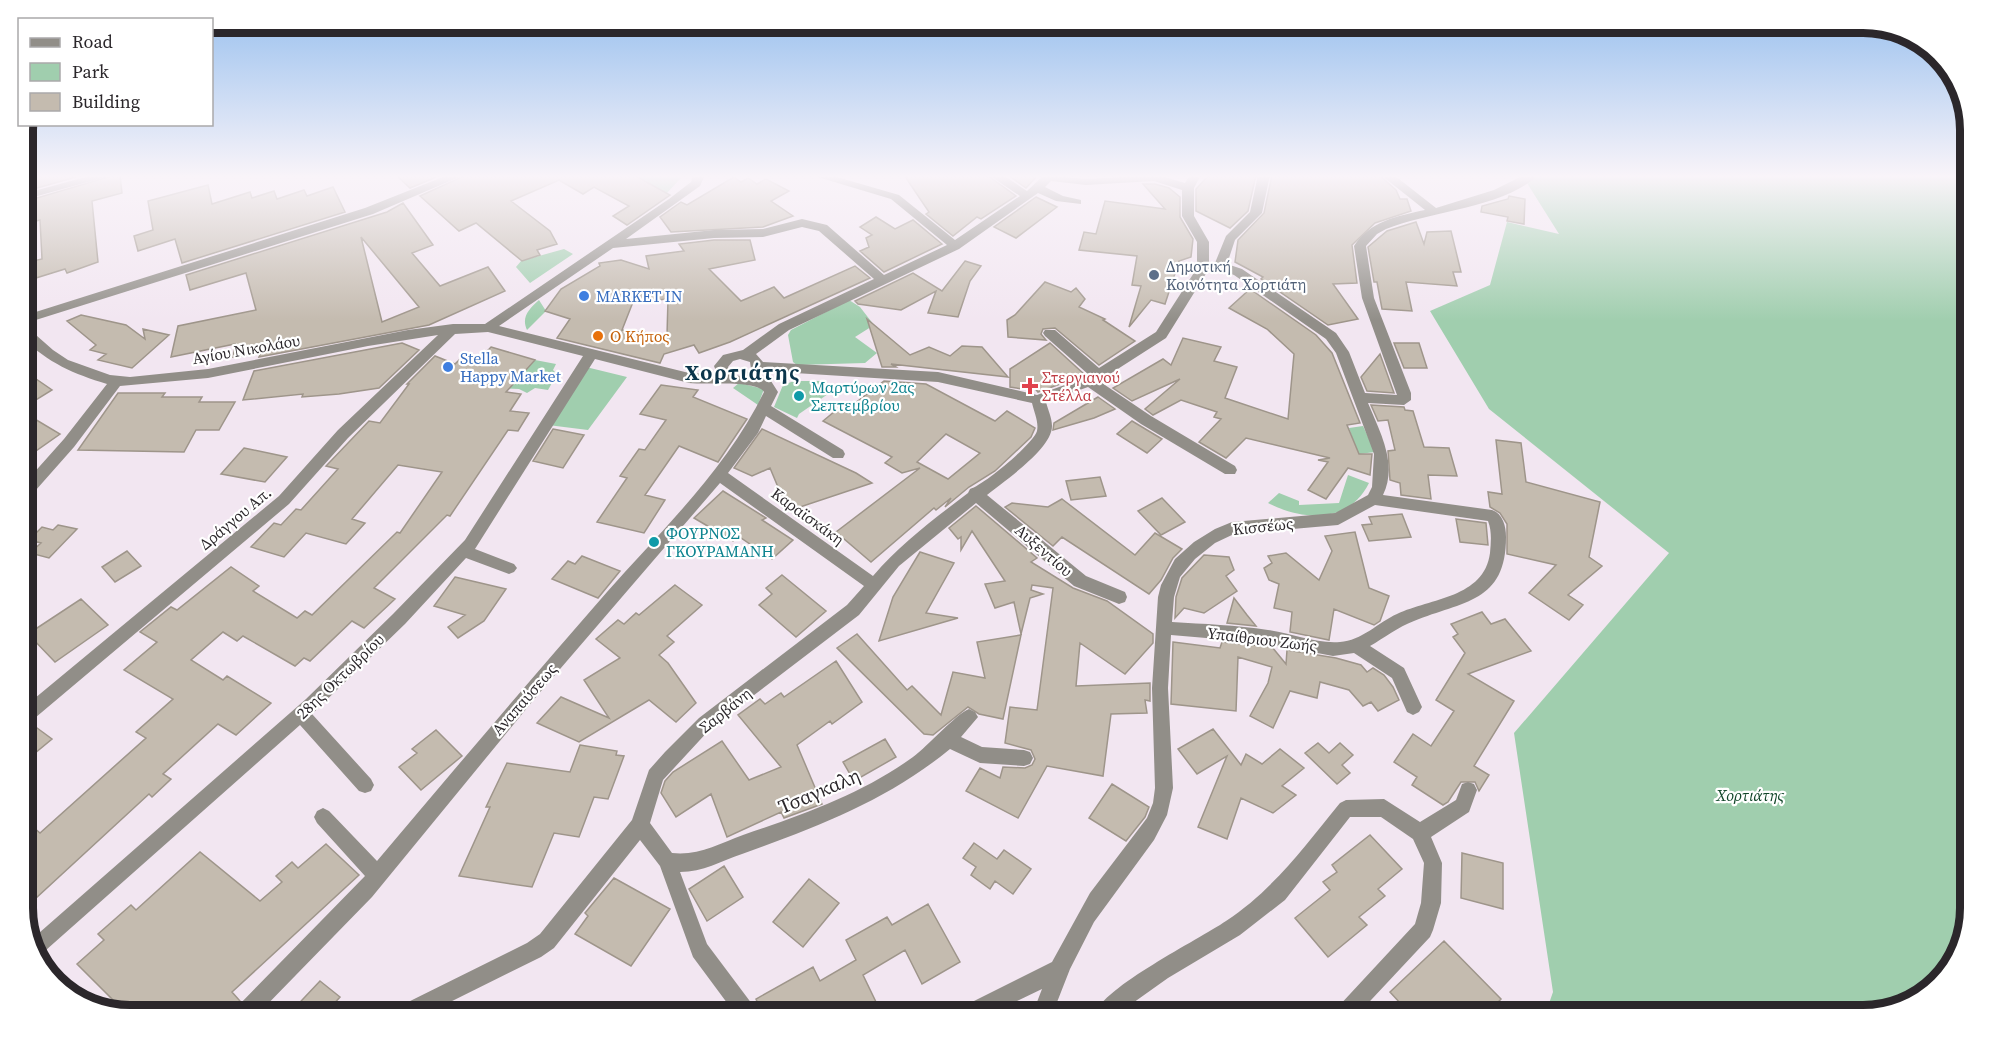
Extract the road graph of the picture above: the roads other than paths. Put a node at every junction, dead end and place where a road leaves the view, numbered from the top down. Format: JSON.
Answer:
{"nodes":[{"id":1,"x":331,"y":223,"type":"edge"},
{"id":2,"x":639,"y":223,"type":"edge"},
{"id":3,"x":800,"y":223,"type":"edge"},
{"id":4,"x":804,"y":223,"type":"edge"},
{"id":5,"x":927,"y":223,"type":"edge"},
{"id":6,"x":988,"y":223,"type":"edge"},
{"id":7,"x":1192,"y":223,"type":"edge"},
{"id":8,"x":1245,"y":223,"type":"edge"},
{"id":9,"x":1395,"y":223,"type":"edge"},
{"id":10,"x":609,"y":244,"type":"junction"},
{"id":11,"x":955,"y":246,"type":"junction"},
{"id":12,"x":1212,"y":267,"type":"junction"},
{"id":13,"x":883,"y":280,"type":"junction"},
{"id":14,"x":33,"y":317,"type":"edge"},
{"id":15,"x":453,"y":328,"type":"junction"},
{"id":16,"x":488,"y":328,"type":"junction"},
{"id":17,"x":1050,"y":333,"type":"dead end"},
{"id":18,"x":33,"y":342,"type":"edge"},
{"id":19,"x":591,"y":355,"type":"junction"},
{"id":20,"x":746,"y":355,"type":"junction"},
{"id":21,"x":754,"y":372,"type":"junction"},
{"id":22,"x":725,"y":378,"type":"junction"},
{"id":23,"x":1094,"y":379,"type":"junction"},
{"id":24,"x":117,"y":381,"type":"junction"},
{"id":25,"x":1361,"y":398,"type":"junction"},
{"id":26,"x":1038,"y":400,"type":"junction"},
{"id":27,"x":763,"y":408,"type":"junction"},
{"id":28,"x":838,"y":454,"type":"dead end"},
{"id":29,"x":1230,"y":470,"type":"dead end"},
{"id":30,"x":720,"y":474,"type":"junction"},
{"id":31,"x":33,"y":484,"type":"edge"},
{"id":32,"x":975,"y":493,"type":"junction"},
{"id":33,"x":1373,"y":499,"type":"junction"},
{"id":34,"x":463,"y":551,"type":"junction"},
{"id":35,"x":509,"y":568,"type":"dead end"},
{"id":36,"x":875,"y":586,"type":"junction"},
{"id":37,"x":1119,"y":597,"type":"dead end"},
{"id":38,"x":1165,"y":628,"type":"junction"},
{"id":39,"x":1358,"y":646,"type":"junction"},
{"id":40,"x":1413,"y":707,"type":"dead end"},
{"id":41,"x":33,"y":710,"type":"edge"},
{"id":42,"x":301,"y":714,"type":"junction"},
{"id":43,"x":969,"y":717,"type":"dead end"},
{"id":44,"x":950,"y":740,"type":"junction"},
{"id":45,"x":1024,"y":758,"type":"dead end"},
{"id":46,"x":365,"y":785,"type":"dead end"},
{"id":47,"x":1468,"y":790,"type":"dead end"},
{"id":48,"x":323,"y":817,"type":"dead end"},
{"id":49,"x":639,"y":825,"type":"junction"},
{"id":50,"x":1420,"y":833,"type":"junction"},
{"id":51,"x":667,"y":861,"type":"junction"},
{"id":52,"x":377,"y":875,"type":"junction"},
{"id":53,"x":40,"y":944,"type":"edge"},
{"id":54,"x":1060,"y":969,"type":"junction"},
{"id":55,"x":254,"y":1005,"type":"edge"},
{"id":56,"x":425,"y":1005,"type":"edge"},
{"id":57,"x":740,"y":1005,"type":"edge"},
{"id":58,"x":987,"y":1005,"type":"edge"},
{"id":59,"x":1046,"y":1005,"type":"edge"},
{"id":60,"x":1114,"y":1005,"type":"edge"},
{"id":61,"x":1354,"y":1005,"type":"edge"}],
"edges":[{"from":1,"to":14,"type":"street"},
{"from":2,"to":10,"type":"street"},
{"from":3,"to":10,"type":"street"},
{"from":4,"to":13,"type":"street"},
{"from":5,"to":11,"type":"street"},
{"from":6,"to":11,"type":"street"},
{"from":7,"to":12,"type":"street"},
{"from":8,"to":12,"type":"street"},
{"from":9,"to":25,"type":"street"},
{"from":10,"to":16,"type":"street"},
{"from":11,"to":13,"type":"street"},
{"from":12,"to":23,"type":"street"},
{"from":12,"to":25,"type":"street"},
{"from":13,"to":20,"type":"street"},
{"from":15,"to":16,"type":"street","name":"Αγίου Νικολάου"},
{"from":15,"to":24,"type":"street","name":"Αγίου Νικολάου"},
{"from":15,"to":41,"type":"street","name":"Δράγγου Απ."},
{"from":16,"to":19,"type":"street"},
{"from":17,"to":23,"type":"street"},
{"from":18,"to":24,"type":"street","name":"Αγίου Νικολάου"},
{"from":19,"to":22,"type":"street"},
{"from":19,"to":34,"type":"street","name":"28ης Οκτωβρίου"},
{"from":20,"to":21,"type":"street"},
{"from":20,"to":22,"type":"street"},
{"from":21,"to":22,"type":"street"},
{"from":21,"to":26,"type":"street"},
{"from":21,"to":27,"type":"street","name":"Αναπαύσεως"},
{"from":23,"to":26,"type":"street"},
{"from":23,"to":29,"type":"street"},
{"from":24,"to":31,"type":"street"},
{"from":25,"to":33,"type":"street"},
{"from":26,"to":32,"type":"street","name":"Σαρβάνη"},
{"from":27,"to":28,"type":"street"},
{"from":27,"to":30,"type":"street","name":"Αναπαύσεως"},
{"from":30,"to":36,"type":"street","name":"Καραϊσκάκη"},
{"from":30,"to":52,"type":"street","name":"Αναπαύσεως"},
{"from":32,"to":36,"type":"street","name":"Σαρβάνη"},
{"from":32,"to":37,"type":"street","name":"Αυξεντίου"},
{"from":33,"to":38,"type":"street","name":"Κισσέως"},
{"from":33,"to":39,"type":"street"},
{"from":34,"to":35,"type":"street"},
{"from":34,"to":42,"type":"street","name":"28ης Οκτωβρίου"},
{"from":36,"to":49,"type":"street","name":"Σαρβάνη"},
{"from":38,"to":39,"type":"street","name":"Υπαίθριου Ζωής"},
{"from":38,"to":54,"type":"street","name":"Κισσέως"},
{"from":39,"to":40,"type":"street"},
{"from":42,"to":46,"type":"street"},
{"from":42,"to":53,"type":"street","name":"28ης Οκτωβρίου"},
{"from":43,"to":44,"type":"street","name":"Τσαγκαλη"},
{"from":44,"to":45,"type":"street"},
{"from":44,"to":51,"type":"street","name":"Τσαγκαλη"},
{"from":47,"to":50,"type":"street"},
{"from":48,"to":52,"type":"street"},
{"from":49,"to":51,"type":"street"},
{"from":49,"to":56,"type":"street","name":"Σαρβάνη"},
{"from":50,"to":60,"type":"street"},
{"from":50,"to":61,"type":"street"},
{"from":51,"to":57,"type":"street"},
{"from":52,"to":55,"type":"street","name":"Αναπαύσεως"},
{"from":54,"to":58,"type":"street"},
{"from":54,"to":59,"type":"street","name":"Κισσέως"}]}
